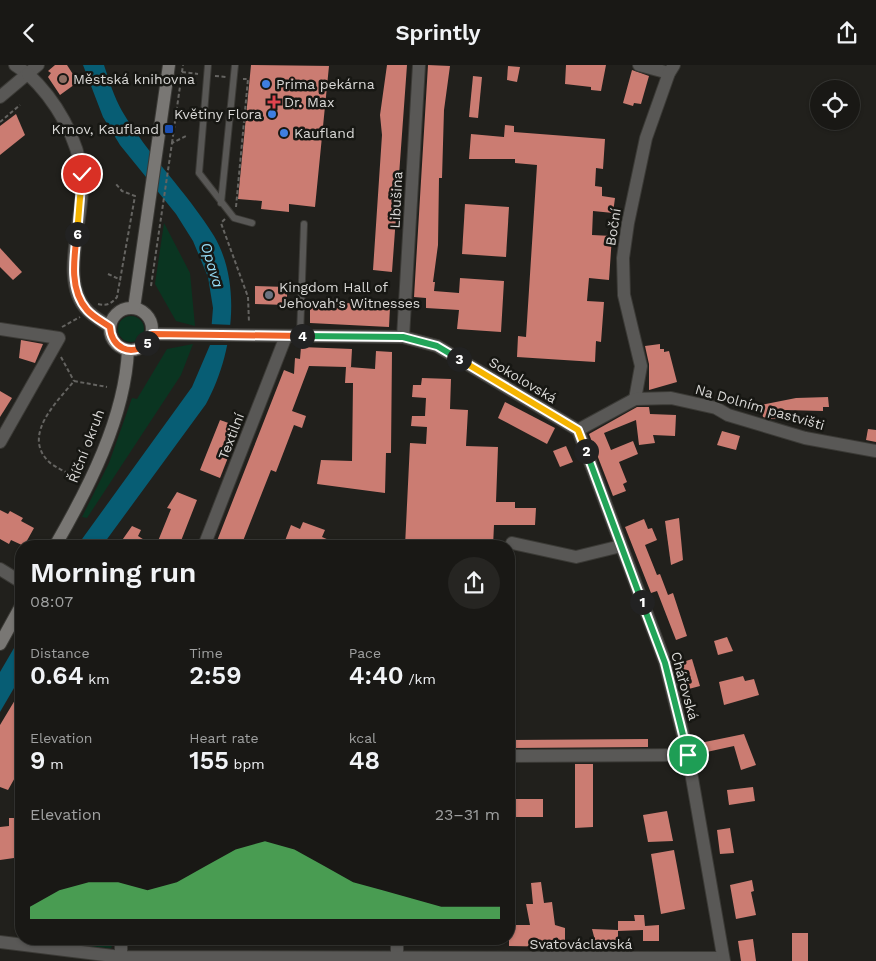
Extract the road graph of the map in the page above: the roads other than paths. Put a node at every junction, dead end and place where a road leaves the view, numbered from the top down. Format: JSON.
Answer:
{"nodes":[{"id":1,"x":15,"y":65,"type":"edge"},
{"id":2,"x":38,"y":65,"type":"edge"},
{"id":3,"x":169,"y":65,"type":"edge"},
{"id":4,"x":208,"y":65,"type":"edge"},
{"id":5,"x":235,"y":65,"type":"edge"},
{"id":6,"x":419,"y":65,"type":"edge"},
{"id":7,"x":639,"y":65,"type":"edge"},
{"id":8,"x":671,"y":69,"type":"edge"},
{"id":9,"x":28,"y":75,"type":"junction"},
{"id":10,"x":0,"y":97,"type":"edge"},
{"id":11,"x":221,"y":203,"type":"junction"},
{"id":12,"x":252,"y":223,"type":"dead end"},
{"id":13,"x":304,"y":224,"type":"dead end"},
{"id":14,"x":134,"y":308,"type":"junction"},
{"id":15,"x":110,"y":327,"type":"junction"},
{"id":16,"x":0,"y":329,"type":"edge"},
{"id":17,"x":152,"y":334,"type":"junction"},
{"id":18,"x":286,"y":336,"type":"junction"},
{"id":19,"x":300,"y":336,"type":"junction"},
{"id":20,"x":403,"y":337,"type":"junction"},
{"id":21,"x":128,"y":350,"type":"junction"},
{"id":22,"x":635,"y":399,"type":"junction"},
{"id":23,"x":578,"y":430,"type":"junction"},
{"id":24,"x":0,"y":441,"type":"edge"},
{"id":25,"x":876,"y":451,"type":"edge"},
{"id":26,"x":58,"y":540,"type":"edge"},
{"id":27,"x":206,"y":540,"type":"edge"},
{"id":28,"x":515,"y":544,"type":"edge"},
{"id":29,"x":621,"y":546,"type":"junction"},
{"id":30,"x":0,"y":569,"type":"edge"},
{"id":31,"x":15,"y":578,"type":"edge"},
{"id":32,"x":15,"y":617,"type":"edge"},
{"id":33,"x":0,"y":644,"type":"edge"},
{"id":34,"x":688,"y":755,"type":"junction"},
{"id":35,"x":515,"y":756,"type":"edge"},
{"id":36,"x":0,"y":942,"type":"edge"},
{"id":37,"x":15,"y":944,"type":"edge"},
{"id":38,"x":52,"y":945,"type":"edge"},
{"id":39,"x":121,"y":945,"type":"edge"},
{"id":40,"x":397,"y":945,"type":"edge"},
{"id":41,"x":121,"y":959,"type":"edge"},
{"id":42,"x":397,"y":959,"type":"edge"},
{"id":43,"x":585,"y":960,"type":"edge"},
{"id":44,"x":723,"y":960,"type":"edge"}],
"edges":[{"from":1,"to":9,"type":"street"},
{"from":2,"to":9,"type":"street"},
{"from":3,"to":14,"type":"main road"},
{"from":4,"to":11,"type":"lane"},
{"from":5,"to":11,"type":"lane"},
{"from":6,"to":20,"type":"street","name":"Libušina"},
{"from":7,"to":8,"type":"street"},
{"from":8,"to":22,"type":"street","name":"Boční"},
{"from":9,"to":10,"type":"street"},
{"from":9,"to":15,"type":"street"},
{"from":11,"to":12,"type":"lane"},
{"from":13,"to":19,"type":"lane"},
{"from":14,"to":15,"type":"main road"},
{"from":14,"to":17,"type":"main road"},
{"from":15,"to":21,"type":"main road"},
{"from":16,"to":24,"type":"street"},
{"from":17,"to":18,"type":"street","name":"Sokolovská"},
{"from":17,"to":21,"type":"main road"},
{"from":18,"to":19,"type":"street","name":"Sokolovská"},
{"from":18,"to":27,"type":"street","name":"Textilní"},
{"from":19,"to":20,"type":"street","name":"Sokolovská"},
{"from":20,"to":23,"type":"street","name":"Sokolovská"},
{"from":21,"to":26,"type":"main road","name":"Říční okruh"},
{"from":22,"to":23,"type":"street"},
{"from":22,"to":25,"type":"street","name":"Na Dolním pastvišti"},
{"from":23,"to":29,"type":"street","name":"Chářovská"},
{"from":28,"to":29,"type":"street"},
{"from":29,"to":34,"type":"street","name":"Chářovská"},
{"from":30,"to":31,"type":"street"},
{"from":32,"to":33,"type":"main road"},
{"from":34,"to":35,"type":"street"},
{"from":34,"to":44,"type":"street","name":"Chářovská"},
{"from":36,"to":37,"type":"street","name":"Svatováclavská"},
{"from":38,"to":41,"type":"street","name":"Svatováclavská"},
{"from":39,"to":41,"type":"street"},
{"from":40,"to":42,"type":"street"},
{"from":41,"to":42,"type":"street","name":"Svatováclavská"},
{"from":42,"to":43,"type":"street","name":"Svatováclavská"},
{"from":43,"to":44,"type":"street","name":"Svatováclavská"}]}
